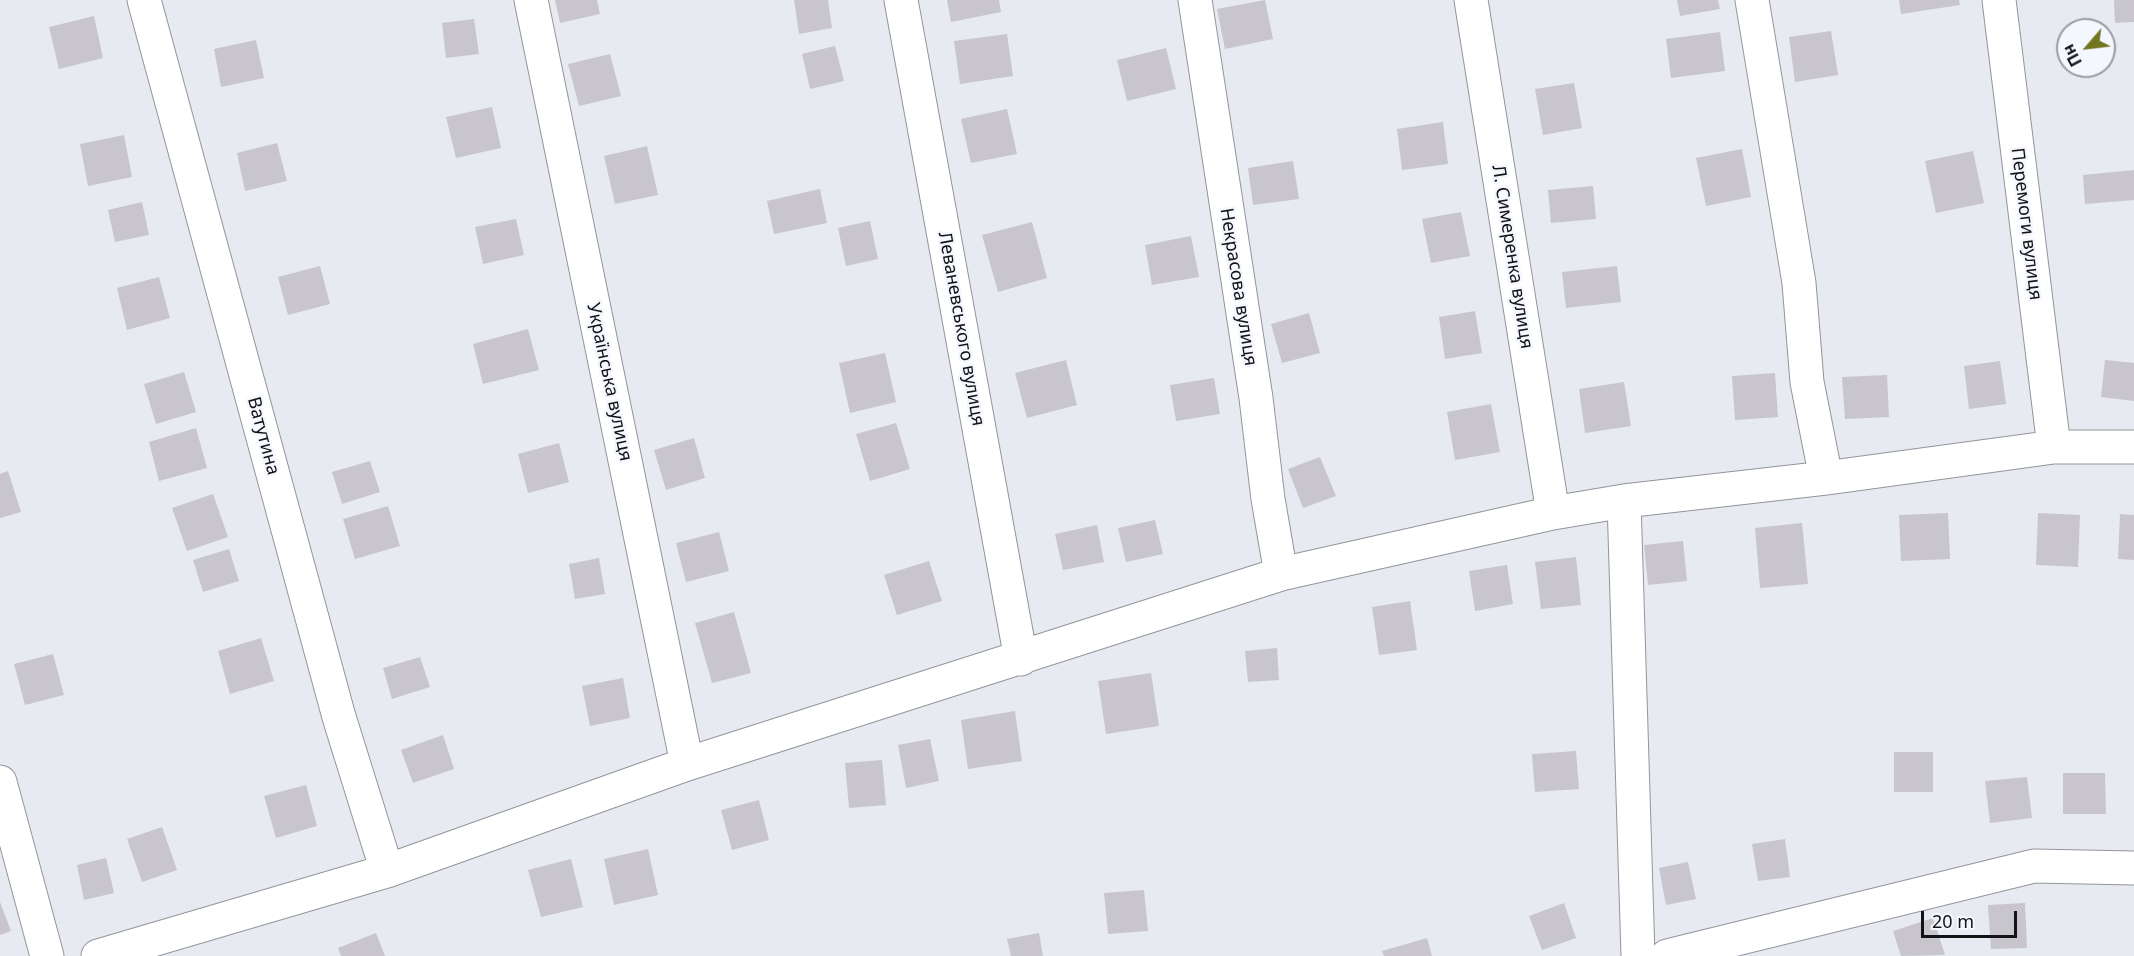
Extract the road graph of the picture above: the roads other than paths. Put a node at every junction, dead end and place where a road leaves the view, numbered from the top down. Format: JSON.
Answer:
{"nodes":[{"id":1,"x":144,"y":0,"type":"edge"},
{"id":2,"x":531,"y":0,"type":"edge"},
{"id":3,"x":901,"y":0,"type":"edge"},
{"id":4,"x":1195,"y":0,"type":"edge"},
{"id":5,"x":1471,"y":0,"type":"edge"},
{"id":6,"x":1752,"y":0,"type":"edge"},
{"id":7,"x":1999,"y":0,"type":"edge"},
{"id":8,"x":2054,"y":447,"type":"junction"},
{"id":9,"x":2134,"y":447,"type":"edge"},
{"id":10,"x":1826,"y":478,"type":"junction"},
{"id":11,"x":1624,"y":501,"type":"junction"},
{"id":12,"x":1553,"y":513,"type":"junction"},
{"id":13,"x":1281,"y":574,"type":"junction"},
{"id":14,"x":1021,"y":659,"type":"junction"},
{"id":15,"x":687,"y":764,"type":"junction"},
{"id":16,"x":0,"y":782,"type":"edge"},
{"id":17,"x":2134,"y":868,"type":"edge"},
{"id":18,"x":387,"y":871,"type":"junction"},
{"id":19,"x":47,"y":956,"type":"edge"},
{"id":20,"x":98,"y":956,"type":"edge"},
{"id":21,"x":1638,"y":956,"type":"edge"},
{"id":22,"x":1667,"y":956,"type":"edge"}],
"edges":[{"from":1,"to":18,"type":"street","name":"Ватутина"},
{"from":2,"to":15,"type":"street","name":"Українська вулиця"},
{"from":3,"to":14,"type":"street","name":"Леваневського вулиця"},
{"from":4,"to":13,"type":"street","name":"Некрасова вулиця"},
{"from":5,"to":12,"type":"street","name":"Л. Симеренка вулиця"},
{"from":6,"to":10,"type":"street"},
{"from":7,"to":8,"type":"street","name":"Перемоги вулиця"},
{"from":8,"to":9,"type":"street"},
{"from":8,"to":10,"type":"street"},
{"from":10,"to":11,"type":"street"},
{"from":11,"to":12,"type":"street"},
{"from":11,"to":21,"type":"street"},
{"from":12,"to":13,"type":"street"},
{"from":13,"to":14,"type":"street"},
{"from":14,"to":15,"type":"street"},
{"from":15,"to":18,"type":"street"},
{"from":16,"to":19,"type":"street"},
{"from":17,"to":22,"type":"street"},
{"from":18,"to":20,"type":"street"}]}
